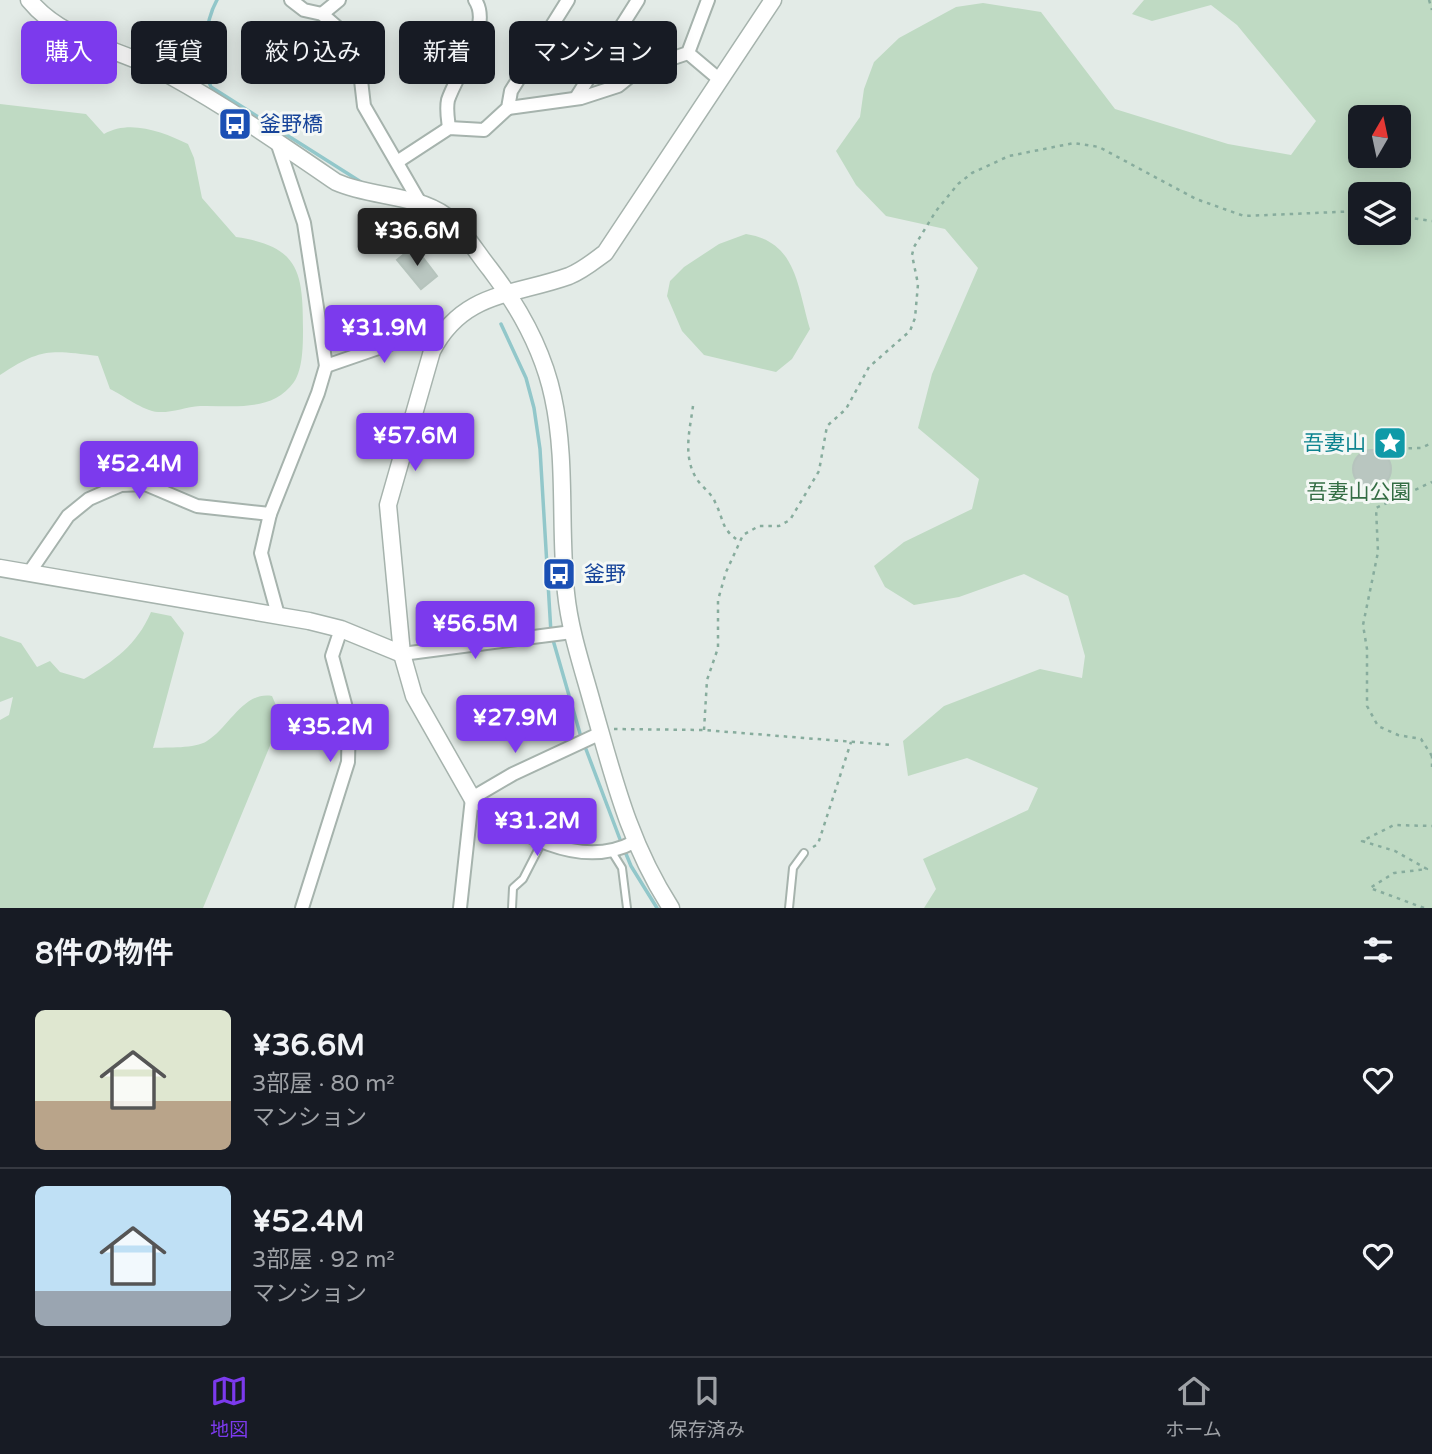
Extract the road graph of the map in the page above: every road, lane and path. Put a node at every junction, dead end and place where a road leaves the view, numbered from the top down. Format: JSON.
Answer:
{"nodes":[{"id":1,"x":29,"y":0,"type":"edge"},
{"id":2,"x":291,"y":0,"type":"edge"},
{"id":3,"x":339,"y":0,"type":"edge"},
{"id":4,"x":475,"y":0,"type":"edge"},
{"id":5,"x":568,"y":0,"type":"edge"},
{"id":6,"x":638,"y":0,"type":"edge"},
{"id":7,"x":708,"y":0,"type":"edge"},
{"id":8,"x":773,"y":0,"type":"edge"},
{"id":9,"x":1429,"y":0,"type":"edge"},
{"id":10,"x":1432,"y":10,"type":"edge"},
{"id":11,"x":322,"y":14,"type":"junction"},
{"id":12,"x":688,"y":53,"type":"junction"},
{"id":13,"x":720,"y":80,"type":"junction"},
{"id":14,"x":576,"y":98,"type":"junction"},
{"id":15,"x":508,"y":108,"type":"junction"},
{"id":16,"x":449,"y":128,"type":"junction"},
{"id":17,"x":277,"y":142,"type":"junction"},
{"id":18,"x":397,"y":162,"type":"junction"},
{"id":19,"x":419,"y":201,"type":"junction"},
{"id":20,"x":1348,"y":212,"type":"edge"},
{"id":21,"x":1411,"y":218,"type":"edge"},
{"id":22,"x":1432,"y":221,"type":"edge"},
{"id":23,"x":507,"y":292,"type":"junction"},
{"id":24,"x":441,"y":334,"type":"junction"},
{"id":25,"x":326,"y":366,"type":"junction"},
{"id":26,"x":693,"y":406,"type":"dead end"},
{"id":27,"x":1432,"y":443,"type":"edge"},
{"id":28,"x":1383,"y":449,"type":"dead end"},
{"id":29,"x":1432,"y":482,"type":"edge"},
{"id":30,"x":270,"y":514,"type":"junction"},
{"id":31,"x":740,"y":542,"type":"junction"},
{"id":32,"x":0,"y":568,"type":"edge"},
{"id":33,"x":29,"y":573,"type":"junction"},
{"id":34,"x":278,"y":615,"type":"junction"},
{"id":35,"x":341,"y":629,"type":"junction"},
{"id":36,"x":568,"y":632,"type":"junction"},
{"id":37,"x":402,"y":653,"type":"junction"},
{"id":38,"x":704,"y":730,"type":"junction"},
{"id":39,"x":598,"y":735,"type":"junction"},
{"id":40,"x":852,"y":742,"type":"junction"},
{"id":41,"x":892,"y":745,"type":"dead end"},
{"id":42,"x":1432,"y":756,"type":"edge"},
{"id":43,"x":1432,"y":771,"type":"edge"},
{"id":44,"x":472,"y":799,"type":"junction"},
{"id":45,"x":1432,"y":826,"type":"edge"},
{"id":46,"x":542,"y":842,"type":"junction"},
{"id":47,"x":623,"y":847,"type":"junction"},
{"id":48,"x":804,"y":853,"type":"joint"},
{"id":49,"x":302,"y":908,"type":"edge"},
{"id":50,"x":460,"y":908,"type":"edge"},
{"id":51,"x":512,"y":908,"type":"edge"},
{"id":52,"x":627,"y":908,"type":"edge"},
{"id":53,"x":671,"y":908,"type":"edge"},
{"id":54,"x":789,"y":908,"type":"edge"},
{"id":55,"x":1424,"y":908,"type":"edge"}],
"edges":[{"from":1,"to":17,"type":"street"},
{"from":2,"to":11,"type":"street"},
{"from":3,"to":11,"type":"street"},
{"from":4,"to":16,"type":"street"},
{"from":5,"to":15,"type":"street"},
{"from":6,"to":14,"type":"street"},
{"from":7,"to":12,"type":"street"},
{"from":8,"to":13,"type":"street"},
{"from":9,"to":10,"type":"path"},
{"from":11,"to":18,"type":"street"},
{"from":12,"to":13,"type":"street"},
{"from":12,"to":14,"type":"street"},
{"from":13,"to":23,"type":"street"},
{"from":14,"to":15,"type":"street"},
{"from":15,"to":16,"type":"street"},
{"from":16,"to":18,"type":"street"},
{"from":17,"to":19,"type":"street"},
{"from":17,"to":25,"type":"street"},
{"from":18,"to":19,"type":"street"},
{"from":19,"to":23,"type":"street"},
{"from":20,"to":31,"type":"path"},
{"from":21,"to":22,"type":"path"},
{"from":23,"to":24,"type":"street"},
{"from":23,"to":36,"type":"street"},
{"from":24,"to":25,"type":"street"},
{"from":24,"to":37,"type":"street"},
{"from":25,"to":30,"type":"street"},
{"from":26,"to":31,"type":"path"},
{"from":27,"to":28,"type":"path"},
{"from":29,"to":42,"type":"path"},
{"from":30,"to":33,"type":"street"},
{"from":30,"to":34,"type":"street"},
{"from":31,"to":38,"type":"path"},
{"from":32,"to":33,"type":"street"},
{"from":33,"to":34,"type":"street"},
{"from":34,"to":35,"type":"street"},
{"from":35,"to":37,"type":"street"},
{"from":35,"to":49,"type":"street"},
{"from":36,"to":37,"type":"street"},
{"from":36,"to":39,"type":"street"},
{"from":37,"to":44,"type":"street"},
{"from":38,"to":39,"type":"path"},
{"from":38,"to":40,"type":"path"},
{"from":39,"to":44,"type":"street"},
{"from":39,"to":47,"type":"street"},
{"from":40,"to":41,"type":"path"},
{"from":40,"to":48,"type":"path"},
{"from":42,"to":43,"type":"path"},
{"from":44,"to":46,"type":"street"},
{"from":44,"to":50,"type":"street"},
{"from":45,"to":55,"type":"path"},
{"from":46,"to":47,"type":"street"},
{"from":46,"to":51,"type":"lane"},
{"from":47,"to":52,"type":"lane"},
{"from":47,"to":53,"type":"street"},
{"from":48,"to":54,"type":"lane"}]}
